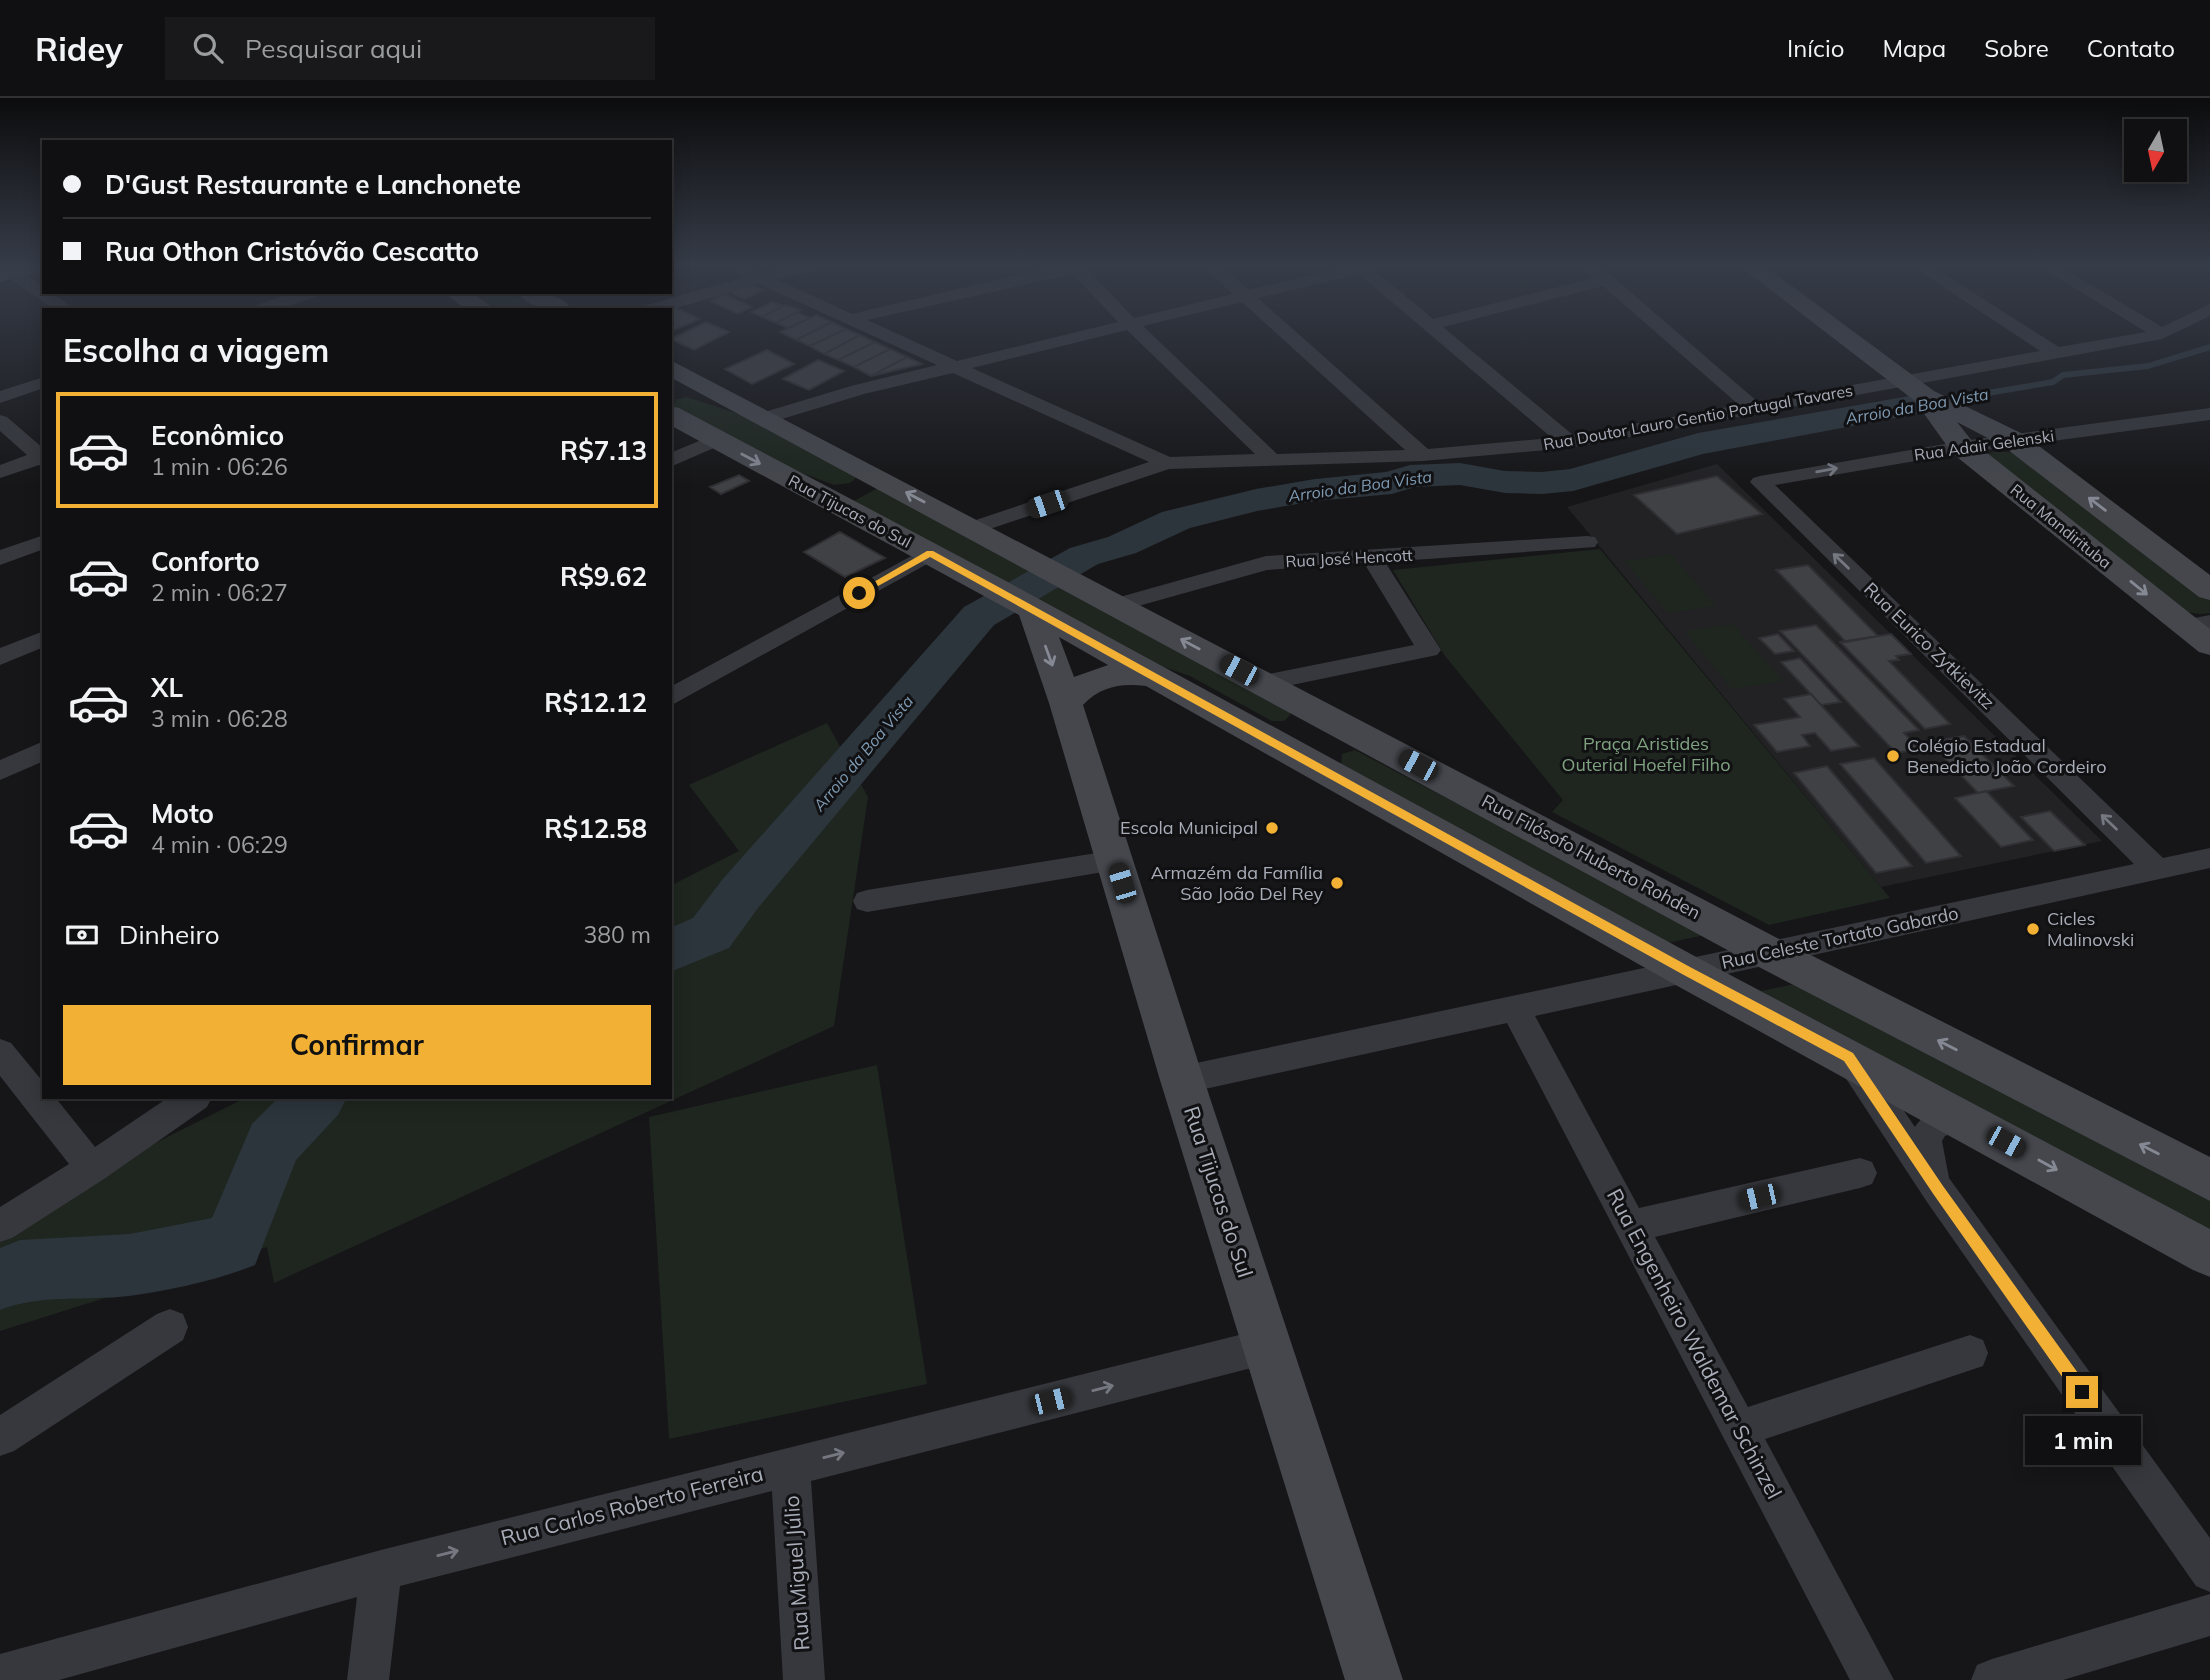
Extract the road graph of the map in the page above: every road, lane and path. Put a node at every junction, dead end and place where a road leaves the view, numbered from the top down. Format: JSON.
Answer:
{"nodes":[{"id":1,"x":892,"y":338,"type":"edge"},
{"id":2,"x":1072,"y":338,"type":"edge"},
{"id":3,"x":1144,"y":338,"type":"edge"},
{"id":4,"x":1293,"y":338,"type":"edge"},
{"id":5,"x":1444,"y":338,"type":"edge"},
{"id":6,"x":1673,"y":338,"type":"edge"},
{"id":7,"x":1847,"y":338,"type":"edge"},
{"id":8,"x":2031,"y":338,"type":"edge"},
{"id":9,"x":2140,"y":338,"type":"edge"},
{"id":10,"x":2055,"y":353,"type":"junction"},
{"id":11,"x":954,"y":366,"type":"junction"},
{"id":12,"x":672,"y":368,"type":"edge"},
{"id":13,"x":42,"y":383,"type":"edge"},
{"id":14,"x":710,"y":387,"type":"junction"},
{"id":15,"x":1915,"y":389,"type":"junction"},
{"id":16,"x":672,"y":396,"type":"edge"},
{"id":17,"x":0,"y":397,"type":"edge"},
{"id":18,"x":1755,"y":409,"type":"junction"},
{"id":19,"x":2210,"y":414,"type":"edge"},
{"id":20,"x":672,"y":415,"type":"edge"},
{"id":21,"x":765,"y":418,"type":"junction"},
{"id":22,"x":0,"y":421,"type":"edge"},
{"id":23,"x":716,"y":440,"type":"junction"},
{"id":24,"x":2013,"y":440,"type":"junction"},
{"id":25,"x":1569,"y":442,"type":"junction"},
{"id":26,"x":1962,"y":447,"type":"junction"},
{"id":27,"x":1423,"y":455,"type":"junction"},
{"id":28,"x":42,"y":458,"type":"edge"},
{"id":29,"x":672,"y":460,"type":"edge"},
{"id":30,"x":1272,"y":460,"type":"junction"},
{"id":31,"x":1167,"y":463,"type":"junction"},
{"id":32,"x":864,"y":470,"type":"junction"},
{"id":33,"x":0,"y":472,"type":"edge"},
{"id":34,"x":1759,"y":481,"type":"joint"},
{"id":35,"x":817,"y":494,"type":"junction"},
{"id":36,"x":975,"y":528,"type":"junction"},
{"id":37,"x":42,"y":542,"type":"edge"},
{"id":38,"x":1587,"y":542,"type":"dead end"},
{"id":39,"x":930,"y":553,"type":"junction"},
{"id":40,"x":1371,"y":557,"type":"junction"},
{"id":41,"x":0,"y":558,"type":"edge"},
{"id":42,"x":2210,"y":590,"type":"edge"},
{"id":43,"x":1117,"y":605,"type":"junction"},
{"id":44,"x":1031,"y":608,"type":"junction"},
{"id":45,"x":2198,"y":624,"type":"edge"},
{"id":46,"x":42,"y":639,"type":"edge"},
{"id":47,"x":2210,"y":645,"type":"edge"},
{"id":48,"x":0,"y":657,"type":"edge"},
{"id":49,"x":1154,"y":676,"type":"junction"},
{"id":50,"x":1263,"y":683,"type":"junction"},
{"id":51,"x":672,"y":697,"type":"edge"},
{"id":52,"x":1066,"y":703,"type":"junction"},
{"id":53,"x":1302,"y":704,"type":"junction"},
{"id":54,"x":1370,"y":738,"type":"junction"},
{"id":55,"x":1268,"y":739,"type":"junction"},
{"id":56,"x":42,"y":751,"type":"edge"},
{"id":57,"x":0,"y":771,"type":"edge"},
{"id":58,"x":1333,"y":775,"type":"junction"},
{"id":59,"x":2210,"y":859,"type":"edge"},
{"id":60,"x":1115,"y":860,"type":"junction"},
{"id":61,"x":2158,"y":870,"type":"junction"},
{"id":62,"x":867,"y":901,"type":"dead end"},
{"id":63,"x":1769,"y":953,"type":"junction"},
{"id":64,"x":1686,"y":971,"type":"junction"},
{"id":65,"x":1515,"y":1007,"type":"junction"},
{"id":66,"x":0,"y":1052,"type":"edge"},
{"id":67,"x":1849,"y":1057,"type":"junction"},
{"id":68,"x":1182,"y":1080,"type":"junction"},
{"id":69,"x":193,"y":1099,"type":"edge"},
{"id":70,"x":1960,"y":1117,"type":"junction"},
{"id":71,"x":92,"y":1168,"type":"junction"},
{"id":72,"x":1860,"y":1173,"type":"dead end"},
{"id":73,"x":2210,"y":1180,"type":"edge"},
{"id":74,"x":1938,"y":1191,"type":"junction"},
{"id":75,"x":0,"y":1226,"type":"edge"},
{"id":76,"x":1632,"y":1227,"type":"junction"},
{"id":77,"x":2210,"y":1254,"type":"edge"},
{"id":78,"x":170,"y":1327,"type":"dead end"},
{"id":79,"x":1267,"y":1346,"type":"junction"},
{"id":80,"x":1970,"y":1353,"type":"dead end"},
{"id":81,"x":1739,"y":1429,"type":"junction"},
{"id":82,"x":0,"y":1437,"type":"edge"},
{"id":83,"x":790,"y":1466,"type":"junction"},
{"id":84,"x":382,"y":1570,"type":"junction"},
{"id":85,"x":2210,"y":1572,"type":"edge"},
{"id":86,"x":2210,"y":1615,"type":"edge"},
{"id":87,"x":0,"y":1675,"type":"edge"},
{"id":88,"x":368,"y":1680,"type":"edge"},
{"id":89,"x":804,"y":1680,"type":"edge"},
{"id":90,"x":1374,"y":1680,"type":"edge"},
{"id":91,"x":1873,"y":1680,"type":"edge"},
{"id":92,"x":1992,"y":1680,"type":"edge"}],
"edges":[{"from":1,"to":11,"type":"street"},
{"from":2,"to":11,"type":"street"},
{"from":3,"to":30,"type":"street"},
{"from":4,"to":27,"type":"street"},
{"from":5,"to":25,"type":"street"},
{"from":6,"to":18,"type":"street"},
{"from":7,"to":15,"type":"main road","name":"Rua Mandirituba"},
{"from":8,"to":10,"type":"street"},
{"from":9,"to":10,"type":"street","name":"Rua Doutor Lauro Gentio Portugal Tavares"},
{"from":10,"to":15,"type":"street","name":"Rua Doutor Lauro Gentio Portugal Tavares"},
{"from":11,"to":21,"type":"street"},
{"from":11,"to":31,"type":"street"},
{"from":12,"to":14,"type":"main road"},
{"from":13,"to":17,"type":"street"},
{"from":14,"to":16,"type":"main road"},
{"from":14,"to":21,"type":"main road"},
{"from":15,"to":18,"type":"street","name":"Rua Doutor Lauro Gentio Portugal Tavares"},
{"from":15,"to":24,"type":"main road","name":"Rua Mandirituba"},
{"from":15,"to":26,"type":"main road","name":"Rua Mandirituba"},
{"from":18,"to":25,"type":"street","name":"Rua Doutor Lauro Gentio Portugal Tavares"},
{"from":19,"to":24,"type":"street","name":"Rua Adair Gelenski"},
{"from":20,"to":23,"type":"main road","name":"Rua Tijucas do Sul"},
{"from":21,"to":32,"type":"main road"},
{"from":22,"to":28,"type":"street"},
{"from":23,"to":29,"type":"street"},
{"from":23,"to":35,"type":"main road","name":"Rua Tijucas do Sul","one_way":true},
{"from":24,"to":26,"type":"street","name":"Rua Adair Gelenski"},
{"from":42,"to":24,"type":"main road","name":"Rua Mandirituba","one_way":true},
{"from":25,"to":27,"type":"street","name":"Rua Doutor Lauro Gentio Portugal Tavares"},
{"from":34,"to":26,"type":"street","name":"Rua Adair Gelenski","one_way":true},
{"from":26,"to":45,"type":"main road","name":"Rua Mandirituba","one_way":true},
{"from":27,"to":30,"type":"street","name":"Rua Doutor Lauro Gentio Portugal Tavares"},
{"from":28,"to":33,"type":"street"},
{"from":30,"to":31,"type":"street","name":"Rua Doutor Lauro Gentio Portugal Tavares"},
{"from":31,"to":36,"type":"street","name":"Rua Doutor Lauro Gentio Portugal Tavares"},
{"from":32,"to":35,"type":"main road"},
{"from":36,"to":32,"type":"main road","one_way":true},
{"from":61,"to":34,"type":"street","name":"Rua Eurico Zytkievitz","one_way":true},
{"from":35,"to":39,"type":"main road","name":"Rua Tijucas do Sul"},
{"from":36,"to":43,"type":"main road","name":"Rua Filósofo Huberto Rohden"},
{"from":37,"to":41,"type":"street"},
{"from":38,"to":40,"type":"street","name":"Rua José Hencott"},
{"from":39,"to":44,"type":"main road","name":"Rua Tijucas do Sul"},
{"from":39,"to":51,"type":"street"},
{"from":40,"to":43,"type":"street","name":"Rua José Hencott"},
{"from":40,"to":50,"type":"street"},
{"from":50,"to":43,"type":"main road","name":"Rua Filósofo Huberto Rohden","one_way":true},
{"from":44,"to":49,"type":"main road"},
{"from":44,"to":52,"type":"main road","name":"Rua Tijucas do Sul","one_way":true},
{"from":45,"to":47,"type":"main road","name":"Rua Mandirituba"},
{"from":46,"to":48,"type":"street"},
{"from":49,"to":52,"type":"main road"},
{"from":49,"to":55,"type":"main road"},
{"from":50,"to":53,"type":"main road","name":"Rua Filósofo Huberto Rohden"},
{"from":52,"to":60,"type":"main road","name":"Rua Tijucas do Sul"},
{"from":53,"to":54,"type":"main road","name":"Rua Filósofo Huberto Rohden"},
{"from":53,"to":55,"type":"main road"},
{"from":54,"to":58,"type":"main road"},
{"from":54,"to":63,"type":"main road","name":"Rua Filósofo Huberto Rohden"},
{"from":55,"to":58,"type":"main road"},
{"from":56,"to":57,"type":"street"},
{"from":58,"to":64,"type":"main road"},
{"from":59,"to":61,"type":"street","name":"Rua Celeste Tortato Gabardo"},
{"from":60,"to":62,"type":"street"},
{"from":60,"to":68,"type":"main road","name":"Rua Tijucas do Sul"},
{"from":61,"to":63,"type":"street","name":"Rua Celeste Tortato Gabardo"},
{"from":63,"to":64,"type":"street","name":"Rua Celeste Tortato Gabardo"},
{"from":73,"to":63,"type":"main road","name":"Rua Filósofo Huberto Rohden","one_way":true},
{"from":64,"to":65,"type":"street","name":"Rua Celeste Tortato Gabardo"},
{"from":64,"to":67,"type":"main road"},
{"from":65,"to":68,"type":"street","name":"Rua Celeste Tortato Gabardo"},
{"from":65,"to":76,"type":"street","name":"Rua Engenheiro Waldemar Schinzel"},
{"from":66,"to":71,"type":"street"},
{"from":67,"to":70,"type":"main road"},
{"from":67,"to":74,"type":"street"},
{"from":68,"to":79,"type":"main road","name":"Rua Tijucas do Sul"},
{"from":69,"to":71,"type":"street"},
{"from":70,"to":74,"type":"street"},
{"from":70,"to":77,"type":"main road","one_way":true},
{"from":71,"to":75,"type":"street"},
{"from":72,"to":76,"type":"street"},
{"from":74,"to":85,"type":"street"},
{"from":76,"to":81,"type":"street","name":"Rua Engenheiro Waldemar Schinzel"},
{"from":78,"to":82,"type":"street"},
{"from":83,"to":79,"type":"street","name":"Rua Carlos Roberto Ferreira","one_way":true},
{"from":79,"to":90,"type":"main road","name":"Rua Tijucas do Sul"},
{"from":80,"to":81,"type":"street"},
{"from":81,"to":91,"type":"street","name":"Rua Engenheiro Waldemar Schinzel"},
{"from":84,"to":83,"type":"street","name":"Rua Carlos Roberto Ferreira","one_way":true},
{"from":83,"to":89,"type":"street","name":"Rua Miguel Júlio"},
{"from":84,"to":87,"type":"street","name":"Rua Carlos Roberto Ferreira"},
{"from":84,"to":88,"type":"street"},
{"from":86,"to":92,"type":"street"}]}
